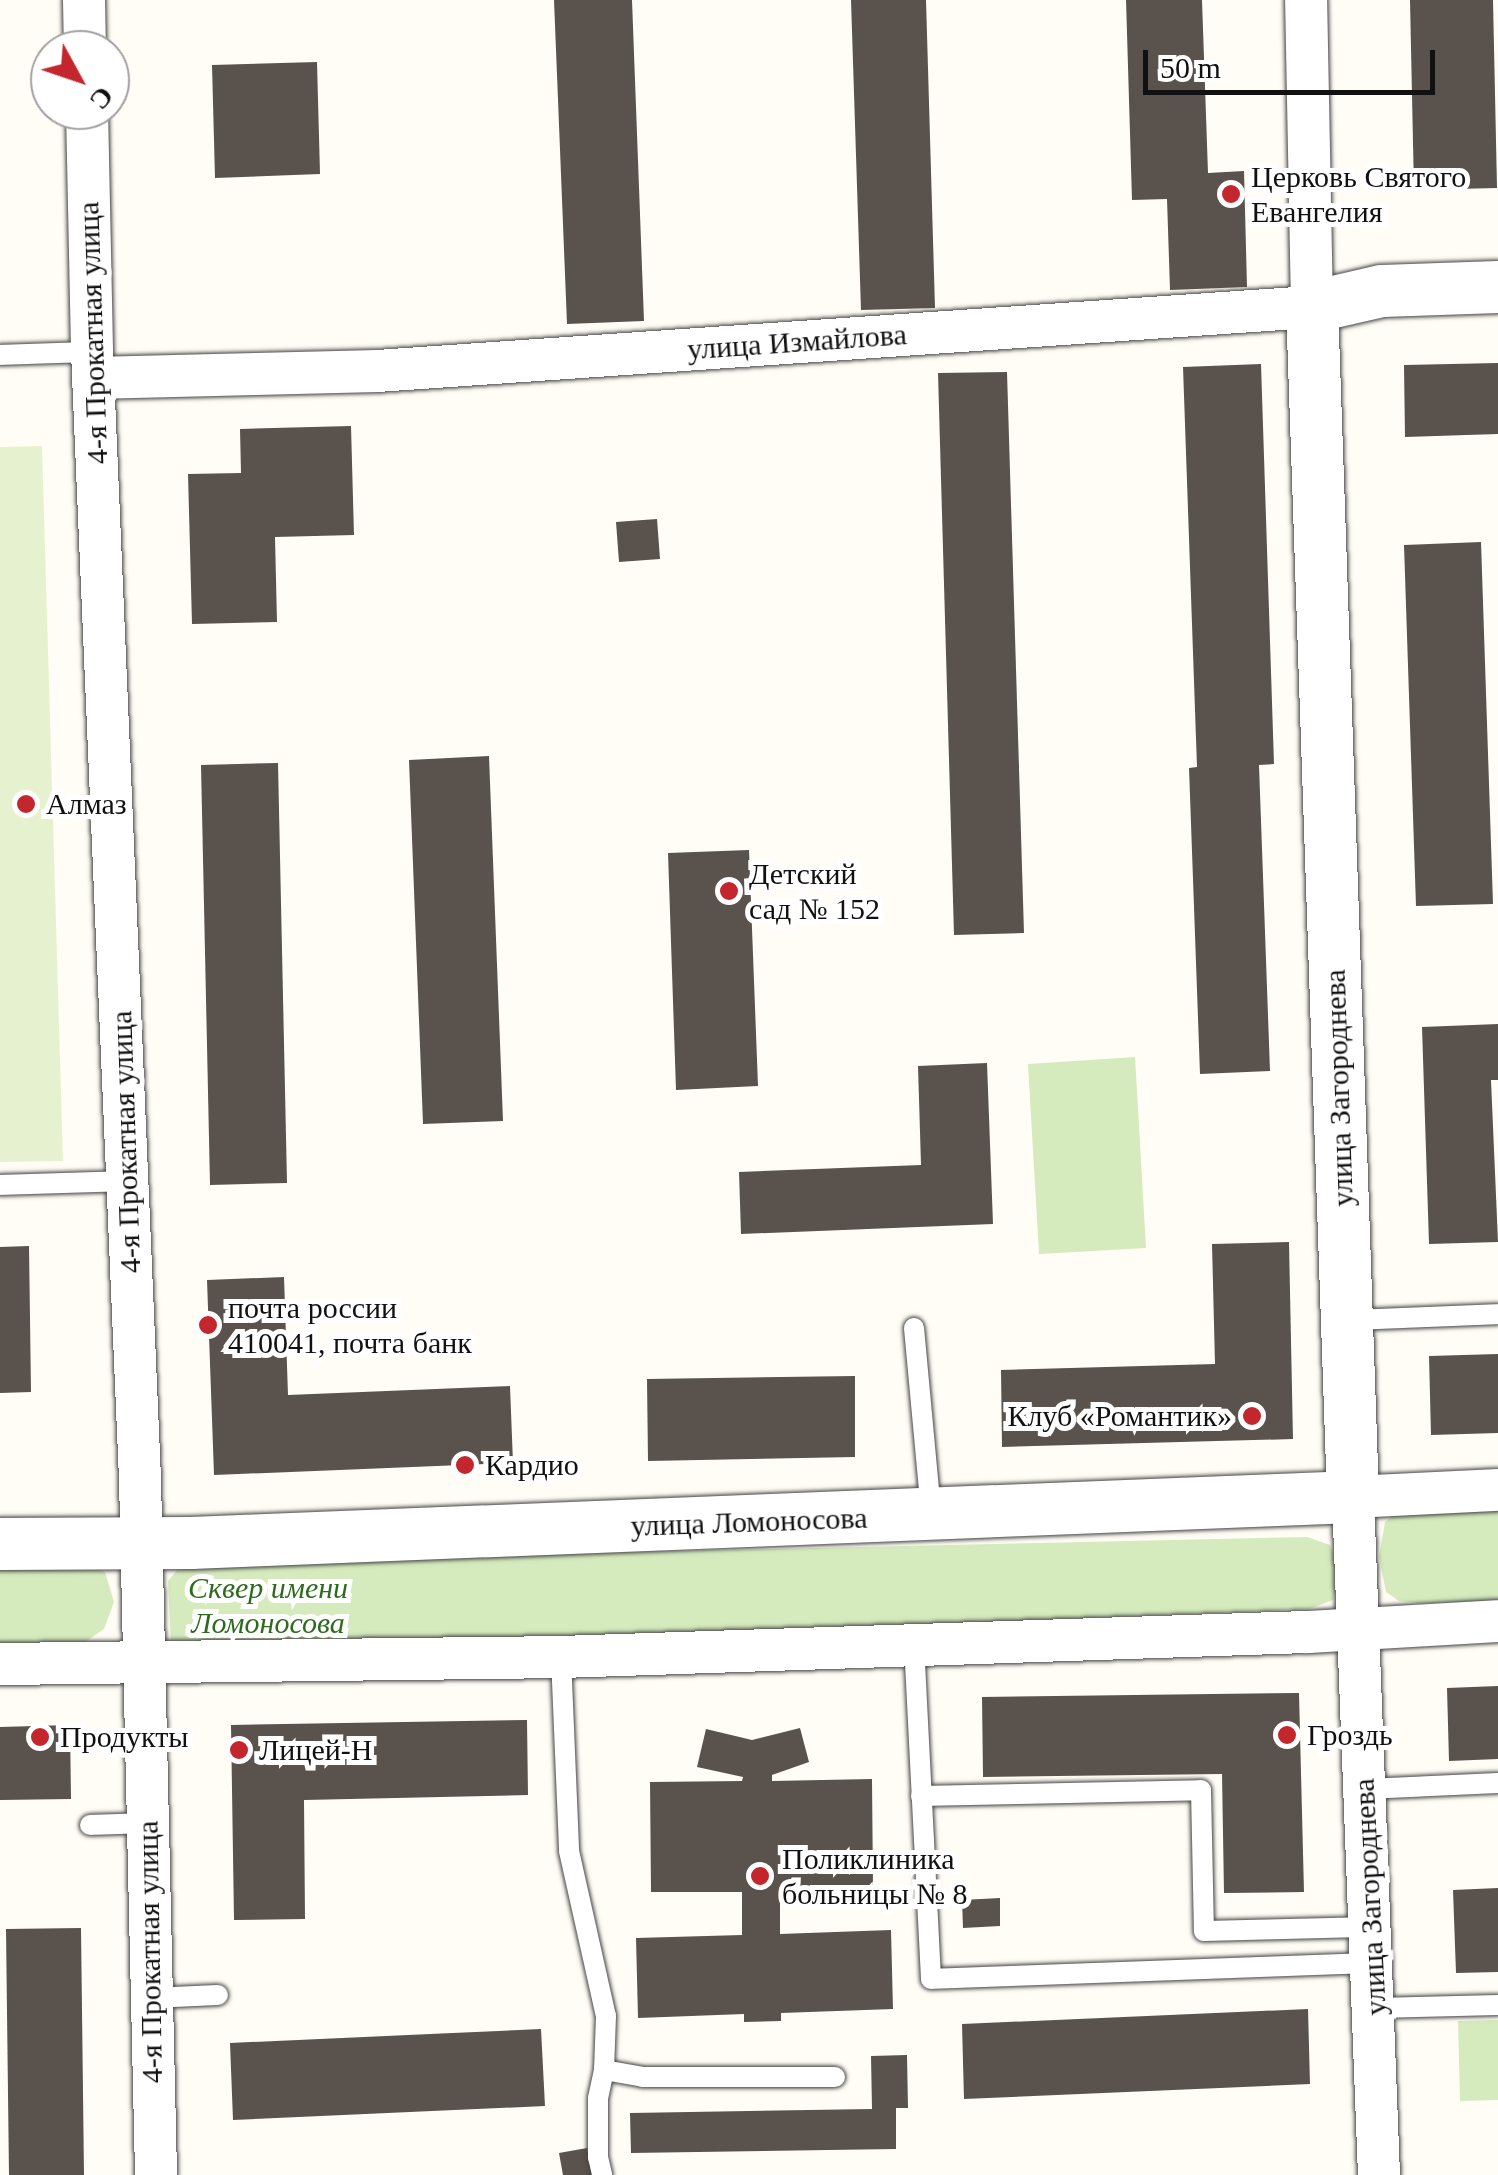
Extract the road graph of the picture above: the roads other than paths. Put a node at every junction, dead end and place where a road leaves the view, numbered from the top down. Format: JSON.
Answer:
{"nodes":[{"id":1,"x":84,"y":0,"type":"edge"},
{"id":2,"x":1306,"y":0,"type":"edge"},
{"id":3,"x":85,"y":30,"type":"edge"},
{"id":4,"x":87,"y":130,"type":"edge"},
{"id":5,"x":1498,"y":287,"type":"edge"},
{"id":6,"x":1312,"y":307,"type":"junction"},
{"id":7,"x":0,"y":355,"type":"edge"},
{"id":8,"x":93,"y":365,"type":"junction"},
{"id":9,"x":127,"y":1181,"type":"junction"},
{"id":10,"x":0,"y":1184,"type":"edge"},
{"id":11,"x":1498,"y":1314,"type":"edge"},
{"id":12,"x":1348,"y":1320,"type":"junction"},
{"id":13,"x":914,"y":1328,"type":"dead end"},
{"id":14,"x":1498,"y":1490,"type":"edge"},
{"id":15,"x":1353,"y":1497,"type":"junction"},
{"id":16,"x":931,"y":1515,"type":"junction"},
{"id":17,"x":0,"y":1544,"type":"edge"},
{"id":18,"x":140,"y":1544,"type":"junction"},
{"id":19,"x":1498,"y":1621,"type":"edge"},
{"id":20,"x":1358,"y":1630,"type":"junction"},
{"id":21,"x":914,"y":1643,"type":"junction"},
{"id":22,"x":561,"y":1657,"type":"junction"},
{"id":23,"x":0,"y":1664,"type":"edge"},
{"id":24,"x":142,"y":1665,"type":"junction"},
{"id":25,"x":1498,"y":1782,"type":"edge"},
{"id":26,"x":1364,"y":1789,"type":"junction"},
{"id":27,"x":921,"y":1796,"type":"junction"},
{"id":28,"x":147,"y":1823,"type":"junction"},
{"id":29,"x":90,"y":1825,"type":"dead end"},
{"id":30,"x":1373,"y":1945,"type":"junction"},
{"id":31,"x":218,"y":1995,"type":"dead end"},
{"id":32,"x":151,"y":1998,"type":"junction"},
{"id":33,"x":1498,"y":2005,"type":"edge"},
{"id":34,"x":1376,"y":2008,"type":"junction"},
{"id":35,"x":604,"y":2070,"type":"junction"},
{"id":36,"x":834,"y":2077,"type":"dead end"},
{"id":37,"x":156,"y":2175,"type":"edge"},
{"id":38,"x":602,"y":2175,"type":"edge"},
{"id":39,"x":1379,"y":2175,"type":"edge"}],
"edges":[{"from":1,"to":3,"type":"street"},
{"from":2,"to":6,"type":"street","name":"улица Загороднева"},
{"from":4,"to":8,"type":"street","name":"4-я Прокатная улица"},
{"from":5,"to":6,"type":"street","name":"улица Измайлова"},
{"from":6,"to":8,"type":"street","name":"улица Измайлова"},
{"from":6,"to":12,"type":"street","name":"улица Загороднева"},
{"from":7,"to":8,"type":"lane"},
{"from":8,"to":9,"type":"street","name":"4-я Прокатная улица"},
{"from":9,"to":10,"type":"lane"},
{"from":9,"to":18,"type":"street","name":"4-я Прокатная улица"},
{"from":11,"to":12,"type":"lane"},
{"from":12,"to":15,"type":"street","name":"улица Загороднева"},
{"from":13,"to":16,"type":"lane"},
{"from":14,"to":15,"type":"street","name":"улица Ломоносова"},
{"from":15,"to":16,"type":"street","name":"улица Ломоносова"},
{"from":15,"to":20,"type":"street","name":"улица Загороднева"},
{"from":16,"to":18,"type":"street","name":"улица Ломоносова"},
{"from":17,"to":18,"type":"street","name":"улица Ломоносова"},
{"from":18,"to":24,"type":"street","name":"4-я Прокатная улица"},
{"from":19,"to":20,"type":"street"},
{"from":20,"to":21,"type":"street"},
{"from":20,"to":26,"type":"street","name":"улица Загороднева"},
{"from":21,"to":22,"type":"street"},
{"from":21,"to":27,"type":"lane"},
{"from":22,"to":24,"type":"street"},
{"from":22,"to":35,"type":"lane"},
{"from":23,"to":24,"type":"street"},
{"from":24,"to":28,"type":"street","name":"4-я Прокатная улица"},
{"from":25,"to":26,"type":"lane"},
{"from":26,"to":30,"type":"street","name":"улица Загороднева"},
{"from":27,"to":30,"type":"lane"},
{"from":27,"to":30,"type":"lane"},
{"from":28,"to":29,"type":"lane"},
{"from":28,"to":32,"type":"street","name":"4-я Прокатная улица"},
{"from":30,"to":34,"type":"street","name":"улица Загороднева"},
{"from":31,"to":32,"type":"lane"},
{"from":32,"to":37,"type":"street","name":"4-я Прокатная улица"},
{"from":33,"to":34,"type":"lane"},
{"from":34,"to":39,"type":"street","name":"улица Загороднева"},
{"from":35,"to":36,"type":"lane"},
{"from":35,"to":38,"type":"lane"}]}
